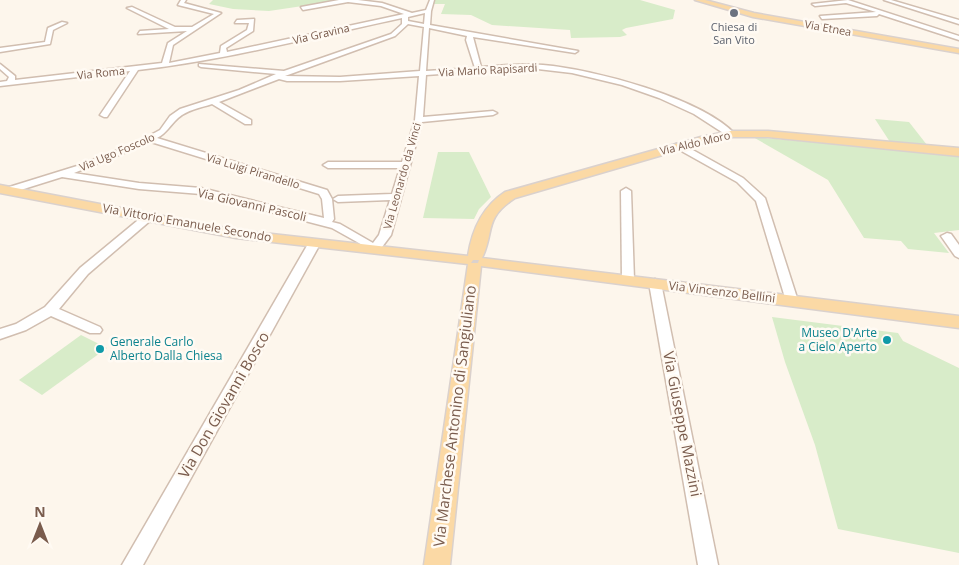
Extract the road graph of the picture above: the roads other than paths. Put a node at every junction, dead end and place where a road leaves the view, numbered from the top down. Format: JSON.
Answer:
{"nodes":[{"id":1,"x":184,"y":0,"type":"edge"},
{"id":2,"x":348,"y":0,"type":"edge"},
{"id":3,"x":432,"y":0,"type":"edge"},
{"id":4,"x":698,"y":0,"type":"edge"},
{"id":5,"x":846,"y":0,"type":"edge"},
{"id":6,"x":886,"y":0,"type":"edge"},
{"id":7,"x":815,"y":4,"type":"dead end"},
{"id":8,"x":130,"y":8,"type":"dead end"},
{"id":9,"x":302,"y":8,"type":"dead end"},
{"id":10,"x":428,"y":11,"type":"junction"},
{"id":11,"x":887,"y":13,"type":"junction"},
{"id":12,"x":407,"y":17,"type":"junction"},
{"id":13,"x":822,"y":17,"type":"dead end"},
{"id":14,"x":237,"y":22,"type":"dead end"},
{"id":15,"x":959,"y":22,"type":"edge"},
{"id":16,"x":64,"y":23,"type":"dead end"},
{"id":17,"x":427,"y":27,"type":"junction"},
{"id":18,"x":177,"y":29,"type":"junction"},
{"id":19,"x":193,"y":29,"type":"junction"},
{"id":20,"x":140,"y":32,"type":"dead end"},
{"id":21,"x":470,"y":35,"type":"junction"},
{"id":22,"x":959,"y":37,"type":"edge"},
{"id":23,"x":232,"y":41,"type":"junction"},
{"id":24,"x":220,"y":43,"type":"dead end"},
{"id":25,"x":0,"y":50,"type":"edge"},
{"id":26,"x":959,"y":50,"type":"edge"},
{"id":27,"x":575,"y":51,"type":"dead end"},
{"id":28,"x":224,"y":56,"type":"junction"},
{"id":29,"x":200,"y":63,"type":"junction"},
{"id":30,"x":0,"y":66,"type":"edge"},
{"id":31,"x":165,"y":66,"type":"junction"},
{"id":32,"x":135,"y":69,"type":"junction"},
{"id":33,"x":479,"y":70,"type":"junction"},
{"id":34,"x":423,"y":73,"type":"junction"},
{"id":35,"x":282,"y":75,"type":"junction"},
{"id":36,"x":10,"y":83,"type":"junction"},
{"id":37,"x":0,"y":84,"type":"edge"},
{"id":38,"x":214,"y":101,"type":"junction"},
{"id":39,"x":493,"y":113,"type":"dead end"},
{"id":40,"x":104,"y":115,"type":"dead end"},
{"id":41,"x":419,"y":120,"type":"junction"},
{"id":42,"x":248,"y":122,"type":"dead end"},
{"id":43,"x":731,"y":134,"type":"junction"},
{"id":44,"x":150,"y":140,"type":"junction"},
{"id":45,"x":679,"y":146,"type":"junction"},
{"id":46,"x":959,"y":152,"type":"edge"},
{"id":47,"x":406,"y":164,"type":"junction"},
{"id":48,"x":328,"y":165,"type":"dead end"},
{"id":49,"x":62,"y":174,"type":"junction"},
{"id":50,"x":4,"y":190,"type":"edge"},
{"id":51,"x":626,"y":191,"type":"dead end"},
{"id":52,"x":397,"y":197,"type":"junction"},
{"id":53,"x":338,"y":199,"type":"dead end"},
{"id":54,"x":147,"y":218,"type":"junction"},
{"id":55,"x":326,"y":222,"type":"junction"},
{"id":56,"x":947,"y":236,"type":"dead end"},
{"id":57,"x":314,"y":244,"type":"junction"},
{"id":58,"x":375,"y":249,"type":"junction"},
{"id":59,"x":959,"y":254,"type":"edge"},
{"id":60,"x":475,"y":261,"type":"junction"},
{"id":61,"x":628,"y":280,"type":"junction"},
{"id":62,"x":655,"y":284,"type":"junction"},
{"id":63,"x":792,"y":301,"type":"junction"},
{"id":64,"x":50,"y":310,"type":"junction"},
{"id":65,"x":959,"y":322,"type":"edge"},
{"id":66,"x":95,"y":330,"type":"dead end"},
{"id":67,"x":0,"y":334,"type":"edge"},
{"id":68,"x":132,"y":565,"type":"edge"},
{"id":69,"x":437,"y":565,"type":"edge"},
{"id":70,"x":708,"y":565,"type":"edge"}],
"edges":[{"from":1,"to":19,"type":"street"},
{"from":2,"to":9,"type":"street"},
{"from":2,"to":12,"type":"street"},
{"from":3,"to":10,"type":"street"},
{"from":4,"to":26,"type":"main road","name":"Via Etnea"},
{"from":5,"to":7,"type":"street"},
{"from":5,"to":11,"type":"street"},
{"from":6,"to":15,"type":"street"},
{"from":8,"to":18,"type":"street"},
{"from":10,"to":12,"type":"street","name":"Via Gravina"},
{"from":10,"to":17,"type":"street","name":"Via Leonardo da Vinci"},
{"from":11,"to":13,"type":"street"},
{"from":11,"to":22,"type":"street"},
{"from":12,"to":17,"type":"street"},
{"from":12,"to":28,"type":"street","name":"Via Gravina"},
{"from":12,"to":35,"type":"street","name":"Via Ugo Foscolo"},
{"from":14,"to":23,"type":"street"},
{"from":16,"to":25,"type":"street"},
{"from":17,"to":21,"type":"street"},
{"from":17,"to":34,"type":"street","name":"Via Leonardo da Vinci"},
{"from":18,"to":19,"type":"street"},
{"from":18,"to":20,"type":"street"},
{"from":19,"to":31,"type":"street"},
{"from":21,"to":27,"type":"street"},
{"from":21,"to":33,"type":"street"},
{"from":23,"to":24,"type":"street"},
{"from":23,"to":28,"type":"street"},
{"from":28,"to":29,"type":"street","name":"Via Gravina"},
{"from":29,"to":31,"type":"street","name":"Via Roma"},
{"from":29,"to":35,"type":"street","name":"Via Mario Rapisardi"},
{"from":30,"to":36,"type":"street"},
{"from":31,"to":32,"type":"street","name":"Via Roma"},
{"from":32,"to":36,"type":"street","name":"Via Roma"},
{"from":32,"to":40,"type":"street"},
{"from":33,"to":34,"type":"street","name":"Via Mario Rapisardi"},
{"from":33,"to":43,"type":"street","name":"Via Mario Rapisardi"},
{"from":34,"to":35,"type":"street","name":"Via Mario Rapisardi"},
{"from":34,"to":41,"type":"street","name":"Via Leonardo da Vinci"},
{"from":35,"to":38,"type":"street","name":"Via Ugo Foscolo"},
{"from":36,"to":37,"type":"street","name":"Via Roma"},
{"from":38,"to":42,"type":"street"},
{"from":38,"to":44,"type":"street","name":"Via Ugo Foscolo"},
{"from":39,"to":41,"type":"street"},
{"from":41,"to":47,"type":"street","name":"Via Leonardo da Vinci"},
{"from":43,"to":45,"type":"main road","name":"Via Aldo Moro"},
{"from":43,"to":46,"type":"main road","name":"Via Aldo Moro"},
{"from":44,"to":49,"type":"street","name":"Via Ugo Foscolo"},
{"from":44,"to":55,"type":"street","name":"Via Luigi Pirandello"},
{"from":45,"to":60,"type":"main road","name":"Via Aldo Moro"},
{"from":45,"to":63,"type":"street"},
{"from":47,"to":48,"type":"street"},
{"from":47,"to":52,"type":"street","name":"Via Leonardo da Vinci"},
{"from":49,"to":50,"type":"street","name":"Via Ugo Foscolo"},
{"from":49,"to":55,"type":"street","name":"Via Giovanni Pascoli"},
{"from":50,"to":54,"type":"main road","name":"Via Vittorio Emanuele Secondo"},
{"from":51,"to":61,"type":"street"},
{"from":52,"to":53,"type":"street"},
{"from":52,"to":58,"type":"street","name":"Via Leonardo da Vinci"},
{"from":54,"to":57,"type":"main road","name":"Via Vittorio Emanuele Secondo"},
{"from":54,"to":64,"type":"street"},
{"from":55,"to":58,"type":"street","name":"Via Giovanni Pascoli"},
{"from":56,"to":59,"type":"street"},
{"from":57,"to":58,"type":"main road","name":"Via Vittorio Emanuele Secondo"},
{"from":57,"to":68,"type":"street","name":"Via Don Giovanni Bosco"},
{"from":58,"to":60,"type":"main road","name":"Via Vincenzo Bellini"},
{"from":60,"to":61,"type":"main road","name":"Via Vincenzo Bellini"},
{"from":60,"to":69,"type":"main road","name":"Via Marchese Antonino di Sangiuliano"},
{"from":61,"to":62,"type":"main road","name":"Via Vincenzo Bellini"},
{"from":62,"to":63,"type":"main road","name":"Via Vincenzo Bellini"},
{"from":62,"to":70,"type":"street","name":"Via Giuseppe Mazzini"},
{"from":63,"to":65,"type":"main road","name":"Via Vincenzo Bellini"},
{"from":64,"to":66,"type":"street"},
{"from":64,"to":67,"type":"street"}]}
